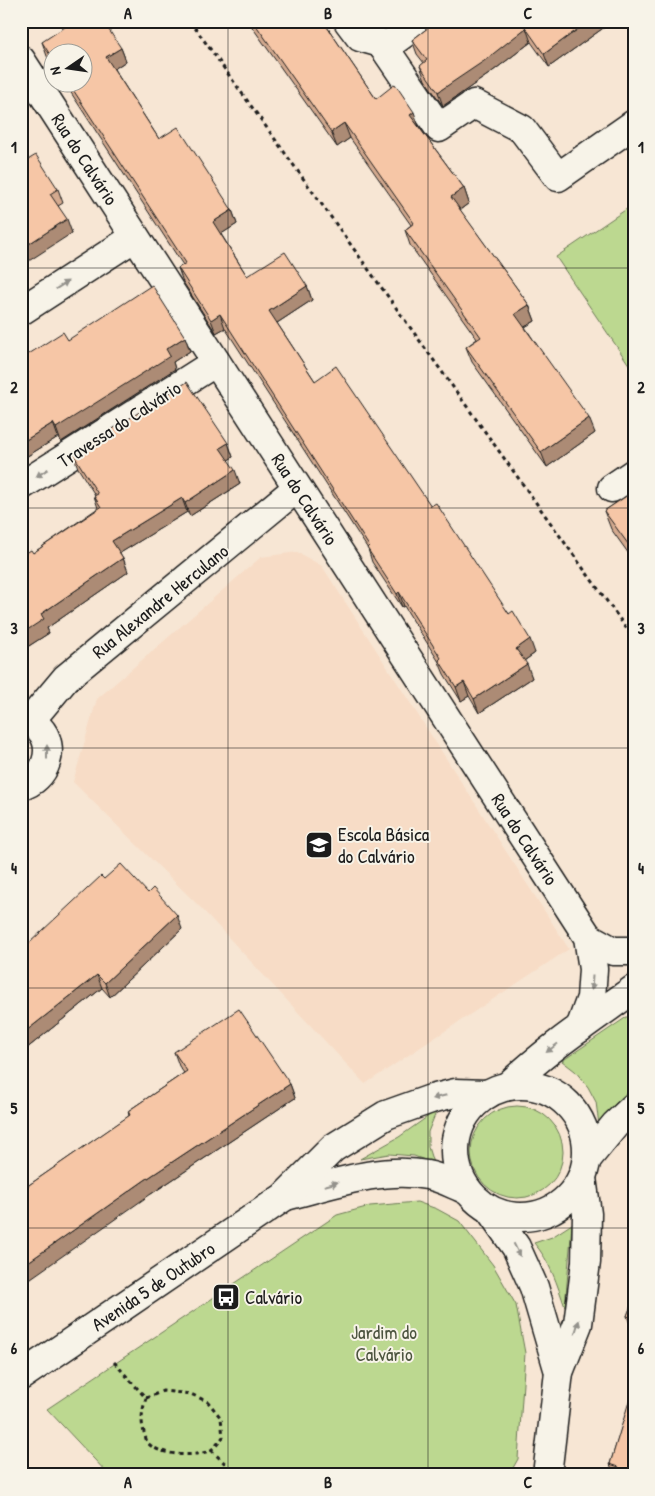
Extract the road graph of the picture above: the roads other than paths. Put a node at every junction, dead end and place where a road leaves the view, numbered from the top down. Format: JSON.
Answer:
{"nodes":[{"id":1,"x":348,"y":21,"type":"edge"},
{"id":2,"x":421,"y":21,"type":"edge"},
{"id":3,"x":384,"y":48,"type":"junction"},
{"id":4,"x":21,"y":60,"type":"edge"},
{"id":5,"x":634,"y":124,"type":"edge"},
{"id":6,"x":135,"y":237,"type":"junction"},
{"id":7,"x":21,"y":311,"type":"edge"},
{"id":8,"x":216,"y":362,"type":"junction"},
{"id":9,"x":21,"y":486,"type":"edge"},
{"id":10,"x":297,"y":488,"type":"junction"},
{"id":11,"x":26,"y":720,"type":"edge"},
{"id":12,"x":21,"y":786,"type":"edge"},
{"id":13,"x":588,"y":937,"type":"junction"},
{"id":14,"x":634,"y":951,"type":"edge"},
{"id":15,"x":634,"y":989,"type":"edge"},
{"id":16,"x":580,"y":1028,"type":"junction"},
{"id":17,"x":497,"y":1090,"type":"junction"},
{"id":18,"x":634,"y":1107,"type":"edge"},
{"id":19,"x":584,"y":1168,"type":"junction"},
{"id":20,"x":466,"y":1190,"type":"junction"},
{"id":21,"x":284,"y":1197,"type":"junction"},
{"id":22,"x":490,"y":1210,"type":"junction"},
{"id":23,"x":559,"y":1372,"type":"junction"},
{"id":24,"x":21,"y":1376,"type":"edge"},
{"id":25,"x":547,"y":1475,"type":"edge"}],
"edges":[{"from":1,"to":3,"type":"street"},
{"from":2,"to":3,"type":"street"},
{"from":3,"to":5,"type":"street"},
{"from":4,"to":6,"type":"street","name":"Rua do Calvário"},
{"from":7,"to":6,"type":"street","one_way":true},
{"from":6,"to":8,"type":"street","name":"Rua do Calvário"},
{"from":8,"to":9,"type":"street","name":"Travessa do Calvário","one_way":true},
{"from":8,"to":10,"type":"street","name":"Rua do Calvário"},
{"from":10,"to":11,"type":"street","name":"Rua Alexandre Herculano"},
{"from":10,"to":13,"type":"street","name":"Rua do Calvário"},
{"from":12,"to":11,"type":"street","name":"Rua Alexandre Herculano","one_way":true},
{"from":13,"to":14,"type":"street","name":"Rua do Calvário"},
{"from":13,"to":16,"type":"street","name":"Rua do Calvário","one_way":true},
{"from":15,"to":16,"type":"street"},
{"from":16,"to":17,"type":"street","one_way":true},
{"from":17,"to":19,"type":"street"},
{"from":17,"to":20,"type":"street"},
{"from":17,"to":21,"type":"street","name":"Avenida 5 de Outubro","one_way":true},
{"from":18,"to":19,"type":"street"},
{"from":19,"to":22,"type":"street"},
{"from":23,"to":19,"type":"street","one_way":true},
{"from":21,"to":20,"type":"street","name":"Avenida 5 de Outubro","one_way":true},
{"from":20,"to":22,"type":"street"},
{"from":21,"to":24,"type":"street","name":"Avenida 5 de Outubro"},
{"from":22,"to":23,"type":"street","one_way":true},
{"from":23,"to":25,"type":"street"}]}
